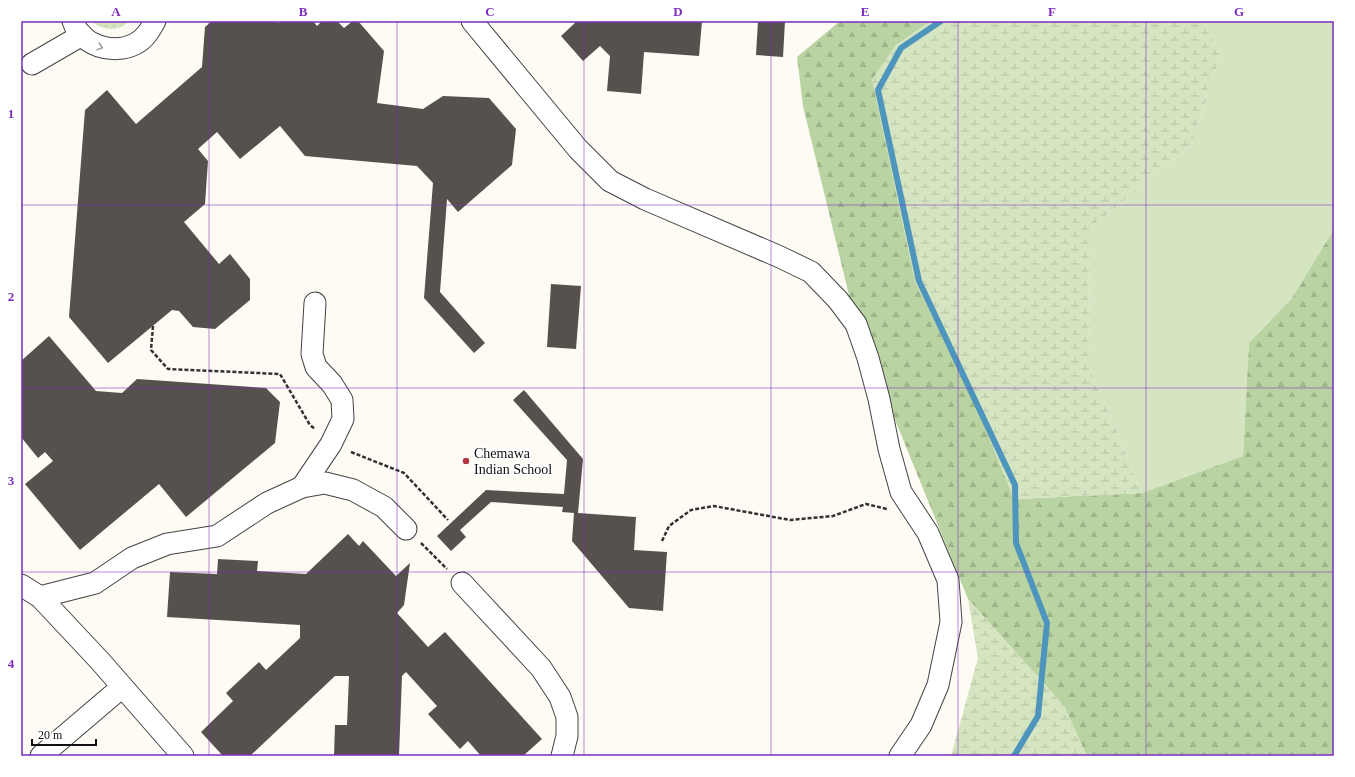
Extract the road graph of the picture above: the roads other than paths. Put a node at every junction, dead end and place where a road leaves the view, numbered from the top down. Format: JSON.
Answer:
{"nodes":[{"id":1,"x":155,"y":21,"type":"edge"},
{"id":2,"x":472,"y":21,"type":"edge"},
{"id":3,"x":78,"y":28,"type":"edge"},
{"id":4,"x":32,"y":64,"type":"dead end"},
{"id":5,"x":315,"y":303,"type":"dead end"},
{"id":6,"x":302,"y":488,"type":"junction"},
{"id":7,"x":406,"y":529,"type":"road end"},
{"id":8,"x":462,"y":583,"type":"road end"},
{"id":9,"x":21,"y":585,"type":"edge"},
{"id":10,"x":40,"y":597,"type":"junction"},
{"id":11,"x":122,"y":687,"type":"junction"},
{"id":12,"x":40,"y":756,"type":"edge"},
{"id":13,"x":183,"y":756,"type":"edge"},
{"id":14,"x":562,"y":756,"type":"edge"},
{"id":15,"x":900,"y":756,"type":"edge"}],
"edges":[{"from":3,"to":1,"type":"lane","one_way":true},
{"from":2,"to":15,"type":"lane"},
{"from":3,"to":4,"type":"lane"},
{"from":5,"to":6,"type":"lane"},
{"from":6,"to":7,"type":"lane"},
{"from":6,"to":10,"type":"lane"},
{"from":8,"to":14,"type":"lane"},
{"from":9,"to":10,"type":"lane"},
{"from":10,"to":11,"type":"lane"},
{"from":11,"to":12,"type":"lane"},
{"from":11,"to":13,"type":"lane"}]}
